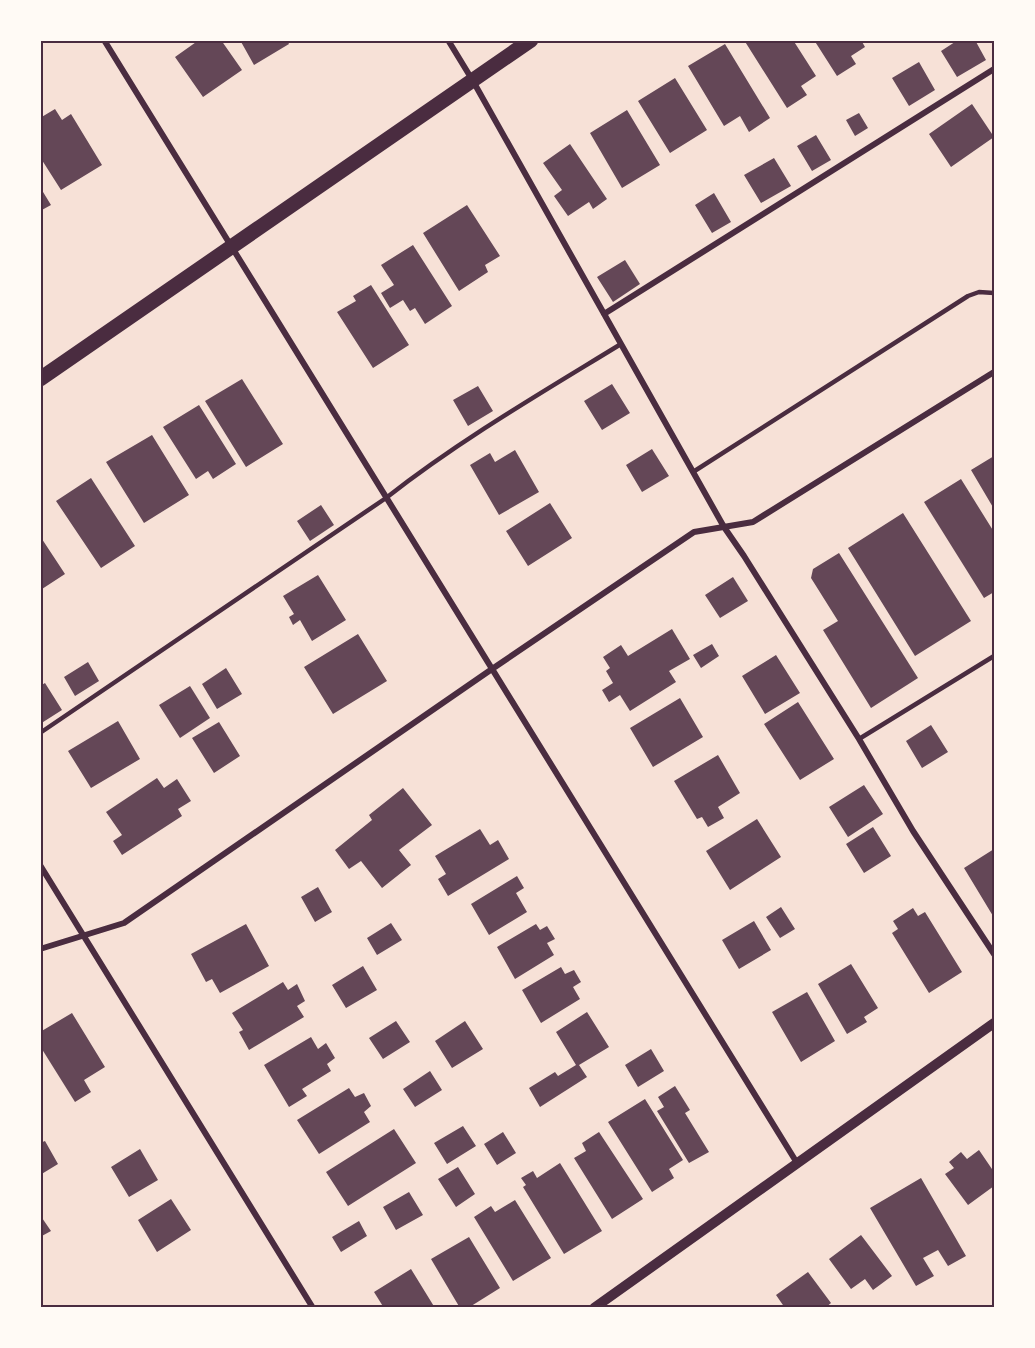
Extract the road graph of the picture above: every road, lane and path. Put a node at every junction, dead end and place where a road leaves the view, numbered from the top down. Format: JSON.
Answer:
{"nodes":[{"id":1,"x":104,"y":40,"type":"edge"},
{"id":2,"x":448,"y":40,"type":"edge"},
{"id":3,"x":531,"y":40,"type":"edge"},
{"id":4,"x":994,"y":69,"type":"edge"},
{"id":5,"x":473,"y":81,"type":"junction"},
{"id":6,"x":232,"y":247,"type":"junction"},
{"id":7,"x":994,"y":293,"type":"edge"},
{"id":8,"x":604,"y":314,"type":"junction"},
{"id":9,"x":621,"y":344,"type":"junction"},
{"id":10,"x":994,"y":372,"type":"edge"},
{"id":11,"x":40,"y":379,"type":"edge"},
{"id":12,"x":693,"y":472,"type":"junction"},
{"id":13,"x":386,"y":498,"type":"junction"},
{"id":14,"x":724,"y":527,"type":"junction"},
{"id":15,"x":994,"y":656,"type":"edge"},
{"id":16,"x":492,"y":669,"type":"junction"},
{"id":17,"x":40,"y":733,"type":"edge"},
{"id":18,"x":859,"y":739,"type":"junction"},
{"id":19,"x":40,"y":865,"type":"edge"},
{"id":20,"x":85,"y":935,"type":"junction"},
{"id":21,"x":40,"y":949,"type":"edge"},
{"id":22,"x":994,"y":954,"type":"edge"},
{"id":23,"x":994,"y":1023,"type":"edge"},
{"id":24,"x":797,"y":1163,"type":"junction"},
{"id":25,"x":313,"y":1308,"type":"edge"},
{"id":26,"x":594,"y":1308,"type":"edge"}],
"edges":[{"from":1,"to":6,"type":"street"},
{"from":2,"to":5,"type":"street"},
{"from":3,"to":5,"type":"main road"},
{"from":4,"to":8,"type":"street"},
{"from":5,"to":6,"type":"main road"},
{"from":5,"to":8,"type":"street"},
{"from":6,"to":11,"type":"main road"},
{"from":6,"to":13,"type":"street"},
{"from":7,"to":12,"type":"lane"},
{"from":8,"to":9,"type":"street"},
{"from":9,"to":12,"type":"street"},
{"from":9,"to":13,"type":"lane"},
{"from":10,"to":14,"type":"street"},
{"from":12,"to":14,"type":"street"},
{"from":13,"to":16,"type":"street"},
{"from":13,"to":17,"type":"lane"},
{"from":14,"to":16,"type":"street"},
{"from":14,"to":18,"type":"street"},
{"from":15,"to":18,"type":"lane"},
{"from":16,"to":20,"type":"street"},
{"from":16,"to":24,"type":"street"},
{"from":18,"to":22,"type":"street"},
{"from":19,"to":20,"type":"street"},
{"from":20,"to":21,"type":"street"},
{"from":20,"to":25,"type":"street"},
{"from":23,"to":24,"type":"street"},
{"from":24,"to":26,"type":"street"}]}
